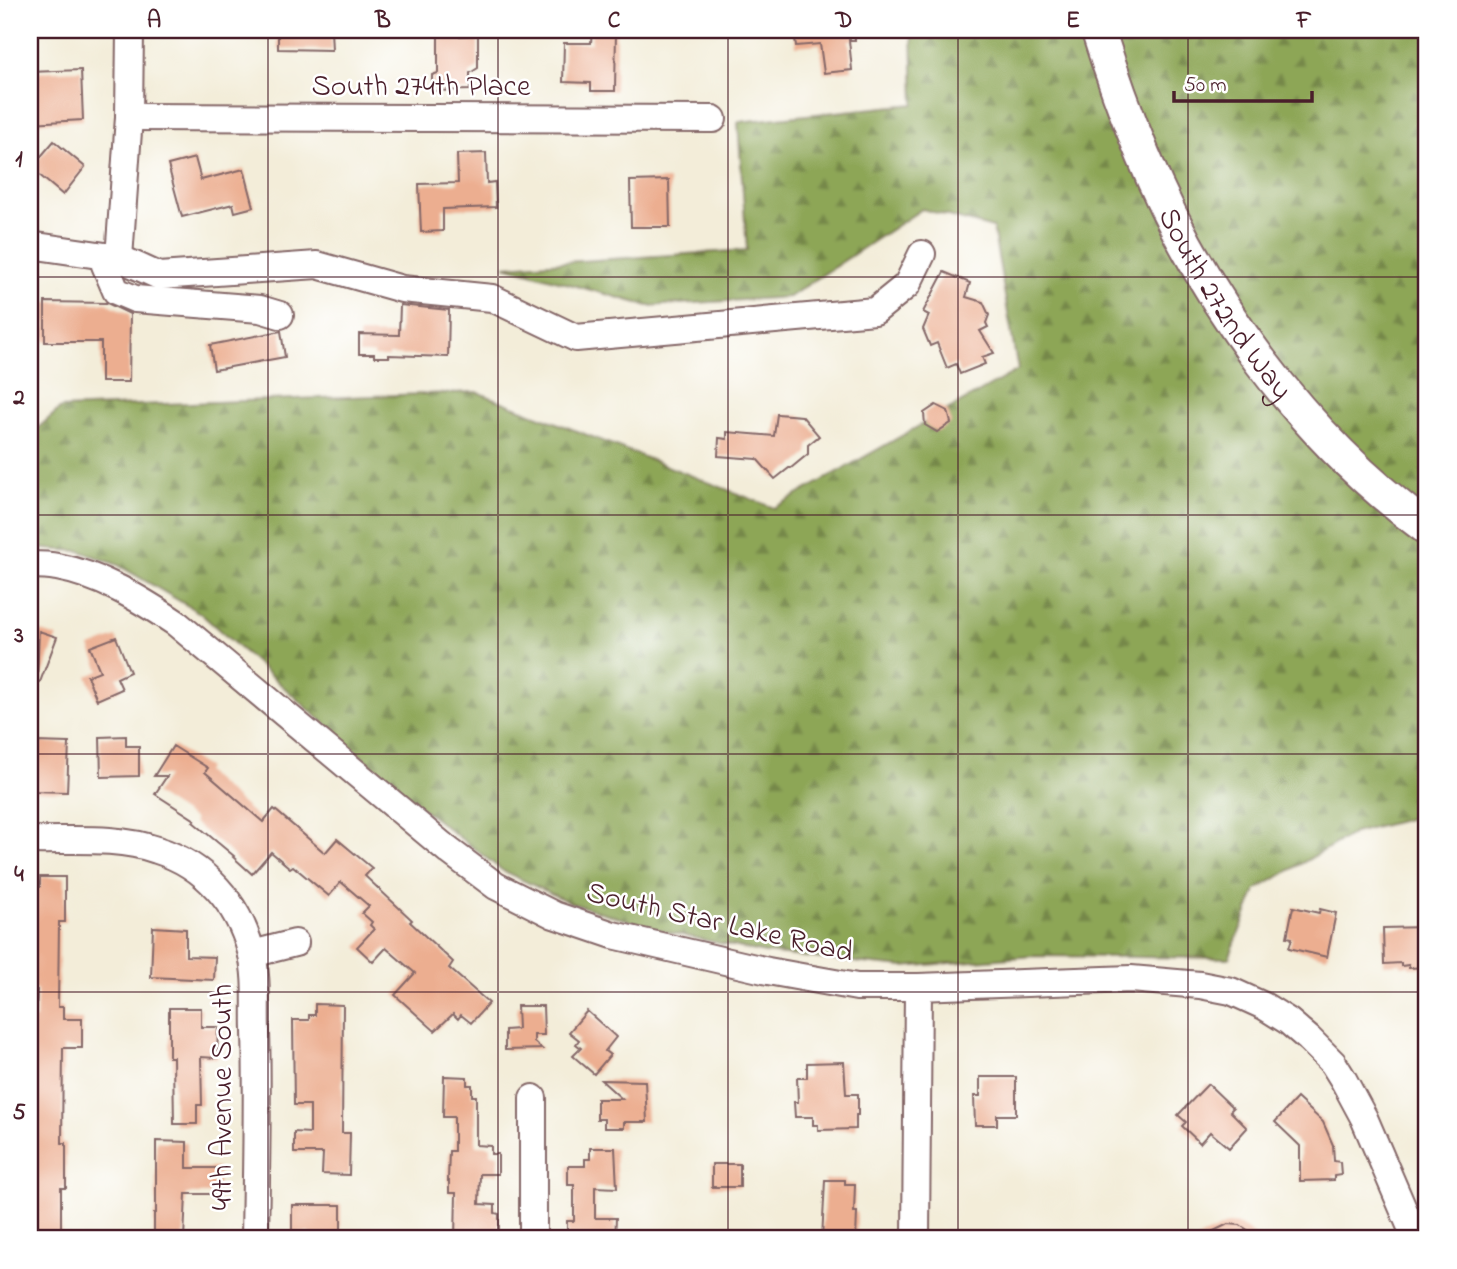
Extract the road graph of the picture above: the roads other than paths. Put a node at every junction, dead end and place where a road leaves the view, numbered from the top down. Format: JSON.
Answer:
{"nodes":[{"id":1,"x":130,"y":30,"type":"edge"},
{"id":2,"x":1098,"y":30,"type":"edge"},
{"id":3,"x":129,"y":117,"type":"junction"},
{"id":4,"x":713,"y":119,"type":"dead end"},
{"id":5,"x":30,"y":245,"type":"edge"},
{"id":6,"x":922,"y":254,"type":"dead end"},
{"id":7,"x":112,"y":257,"type":"junction"},
{"id":8,"x":280,"y":315,"type":"dead end"},
{"id":9,"x":1427,"y":528,"type":"edge"},
{"id":10,"x":30,"y":565,"type":"edge"},
{"id":11,"x":30,"y":840,"type":"edge"},
{"id":12,"x":295,"y":943,"type":"dead end"},
{"id":13,"x":252,"y":954,"type":"junction"},
{"id":14,"x":918,"y":988,"type":"junction"},
{"id":15,"x":533,"y":1098,"type":"dead end"},
{"id":16,"x":255,"y":1239,"type":"edge"},
{"id":17,"x":533,"y":1239,"type":"edge"},
{"id":18,"x":916,"y":1239,"type":"edge"},
{"id":19,"x":1416,"y":1239,"type":"edge"}],
"edges":[{"from":1,"to":3,"type":"street"},
{"from":2,"to":9,"type":"main road","name":"South 272nd Way"},
{"from":3,"to":4,"type":"street","name":"South 274th Place"},
{"from":3,"to":7,"type":"street"},
{"from":5,"to":7,"type":"street"},
{"from":6,"to":7,"type":"street"},
{"from":7,"to":8,"type":"street"},
{"from":10,"to":14,"type":"street","name":"South Star Lake Road"},
{"from":11,"to":13,"type":"street","name":"49th Avenue South"},
{"from":12,"to":13,"type":"street","name":"49th Avenue South"},
{"from":13,"to":16,"type":"street","name":"49th Avenue South"},
{"from":14,"to":18,"type":"street"},
{"from":14,"to":19,"type":"street","name":"South Star Lake Road"},
{"from":15,"to":17,"type":"street"}]}
